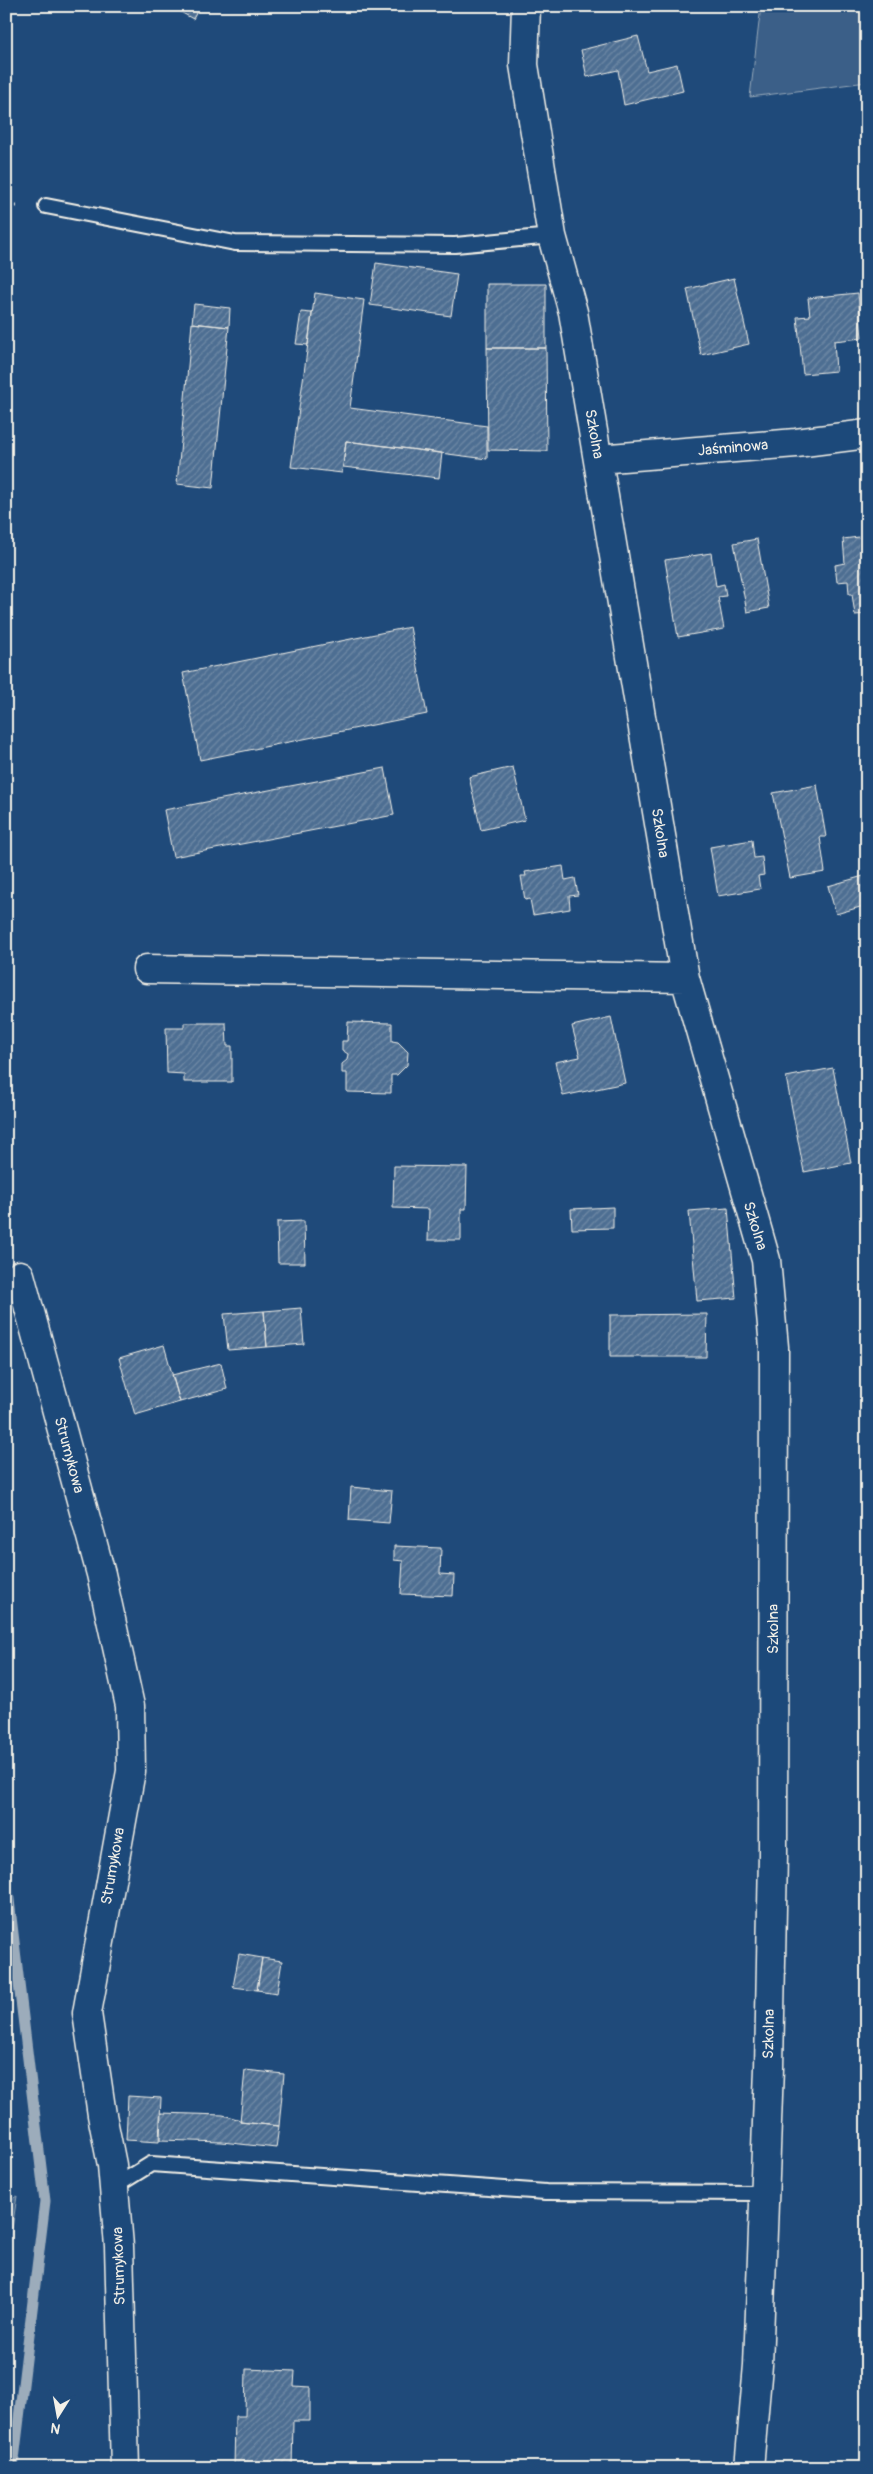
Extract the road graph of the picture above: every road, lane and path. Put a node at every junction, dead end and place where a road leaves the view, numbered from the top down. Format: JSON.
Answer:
{"nodes":[{"id":1,"x":526,"y":6,"type":"edge"},
{"id":2,"x":46,"y":206,"type":"dead end"},
{"id":3,"x":552,"y":236,"type":"junction"},
{"id":4,"x":867,"y":434,"type":"edge"},
{"id":5,"x":598,"y":459,"type":"junction"},
{"id":6,"x":147,"y":969,"type":"dead end"},
{"id":7,"x":685,"y":978,"type":"junction"},
{"id":8,"x":20,"y":1275,"type":"dead end"},
{"id":9,"x":114,"y":2187,"type":"junction"},
{"id":10,"x":764,"y":2193,"type":"junction"},
{"id":11,"x":125,"y":2468,"type":"edge"},
{"id":12,"x":749,"y":2468,"type":"edge"}],
"edges":[{"from":1,"to":3,"type":"street","name":"Szkolna"},
{"from":2,"to":3,"type":"lane"},
{"from":3,"to":5,"type":"street","name":"Szkolna"},
{"from":4,"to":5,"type":"street","name":"Jaśminowa"},
{"from":5,"to":7,"type":"street","name":"Szkolna"},
{"from":6,"to":7,"type":"street"},
{"from":7,"to":10,"type":"street","name":"Szkolna"},
{"from":8,"to":9,"type":"street","name":"Strumykowa"},
{"from":9,"to":10,"type":"lane"},
{"from":9,"to":11,"type":"street","name":"Strumykowa"},
{"from":10,"to":12,"type":"street","name":"Szkolna"}]}
